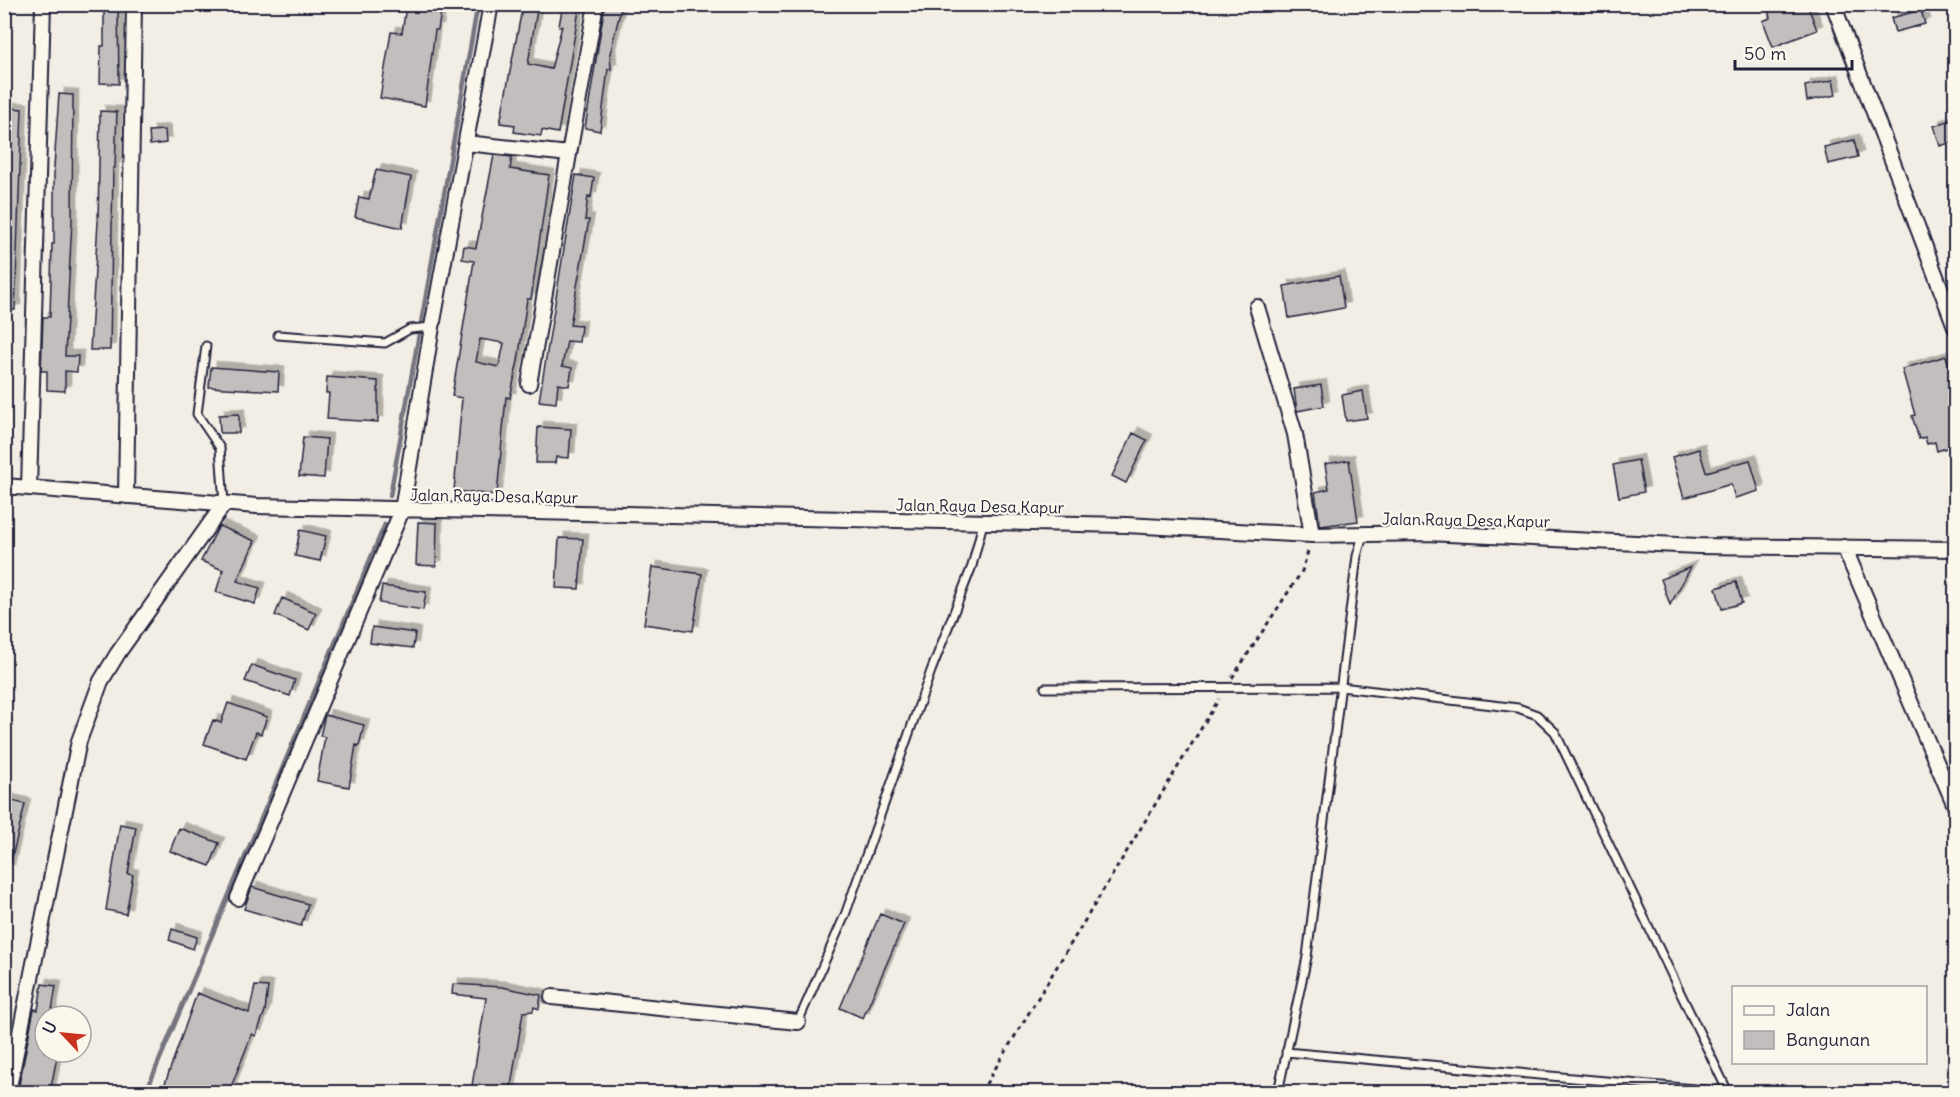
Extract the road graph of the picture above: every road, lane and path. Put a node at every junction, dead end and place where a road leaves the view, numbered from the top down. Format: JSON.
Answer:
{"nodes":[{"id":1,"x":43,"y":4,"type":"edge"},
{"id":2,"x":134,"y":4,"type":"edge"},
{"id":3,"x":491,"y":4,"type":"edge"},
{"id":4,"x":596,"y":4,"type":"edge"},
{"id":5,"x":1833,"y":4,"type":"edge"},
{"id":6,"x":466,"y":143,"type":"junction"},
{"id":7,"x":569,"y":154,"type":"junction"},
{"id":8,"x":1257,"y":307,"type":"dead end"},
{"id":9,"x":431,"y":327,"type":"junction"},
{"id":10,"x":1956,"y":329,"type":"edge"},
{"id":11,"x":278,"y":335,"type":"dead end"},
{"id":12,"x":206,"y":346,"type":"dead end"},
{"id":13,"x":529,"y":384,"type":"dead end"},
{"id":14,"x":4,"y":486,"type":"edge"},
{"id":15,"x":29,"y":488,"type":"junction"},
{"id":16,"x":126,"y":496,"type":"junction"},
{"id":17,"x":224,"y":504,"type":"junction"},
{"id":18,"x":402,"y":510,"type":"junction"},
{"id":19,"x":983,"y":523,"type":"junction"},
{"id":20,"x":1363,"y":534,"type":"junction"},
{"id":21,"x":1312,"y":535,"type":"junction"},
{"id":22,"x":1844,"y":547,"type":"junction"},
{"id":23,"x":1956,"y":549,"type":"edge"},
{"id":24,"x":1226,"y":687,"type":"junction"},
{"id":25,"x":1341,"y":687,"type":"junction"},
{"id":26,"x":1046,"y":688,"type":"dead end"},
{"id":27,"x":1956,"y":808,"type":"edge"},
{"id":28,"x":238,"y":898,"type":"dead end"},
{"id":29,"x":552,"y":997,"type":"dead end"},
{"id":30,"x":798,"y":1022,"type":"joint"},
{"id":31,"x":1286,"y":1052,"type":"junction"},
{"id":32,"x":8,"y":1092,"type":"edge"},
{"id":33,"x":981,"y":1092,"type":"edge"},
{"id":34,"x":1278,"y":1092,"type":"edge"},
{"id":35,"x":1728,"y":1092,"type":"edge"}],
"edges":[{"from":1,"to":15,"type":"street"},
{"from":2,"to":16,"type":"street"},
{"from":3,"to":6,"type":"street"},
{"from":4,"to":7,"type":"street"},
{"from":5,"to":10,"type":"street"},
{"from":6,"to":7,"type":"street"},
{"from":6,"to":9,"type":"street"},
{"from":7,"to":13,"type":"street"},
{"from":8,"to":21,"type":"street"},
{"from":9,"to":11,"type":"lane"},
{"from":9,"to":18,"type":"street"},
{"from":12,"to":17,"type":"lane"},
{"from":14,"to":15,"type":"street","name":"Jalan Raya Desa Kapur"},
{"from":15,"to":16,"type":"street","name":"Jalan Raya Desa Kapur"},
{"from":16,"to":17,"type":"street","name":"Jalan Raya Desa Kapur"},
{"from":17,"to":18,"type":"street","name":"Jalan Raya Desa Kapur"},
{"from":17,"to":32,"type":"street"},
{"from":18,"to":19,"type":"street","name":"Jalan Raya Desa Kapur"},
{"from":18,"to":28,"type":"street"},
{"from":19,"to":21,"type":"street","name":"Jalan Raya Desa Kapur"},
{"from":19,"to":30,"type":"lane"},
{"from":20,"to":21,"type":"street","name":"Jalan Raya Desa Kapur"},
{"from":20,"to":22,"type":"street","name":"Jalan Raya Desa Kapur"},
{"from":20,"to":25,"type":"lane"},
{"from":21,"to":24,"type":"path"},
{"from":22,"to":23,"type":"street","name":"Jalan Raya Desa Kapur"},
{"from":22,"to":27,"type":"street"},
{"from":24,"to":25,"type":"lane"},
{"from":24,"to":26,"type":"lane"},
{"from":24,"to":33,"type":"path"},
{"from":25,"to":31,"type":"lane"},
{"from":25,"to":35,"type":"lane"},
{"from":29,"to":30,"type":"street"},
{"from":31,"to":34,"type":"lane"},
{"from":31,"to":35,"type":"lane"}]}
